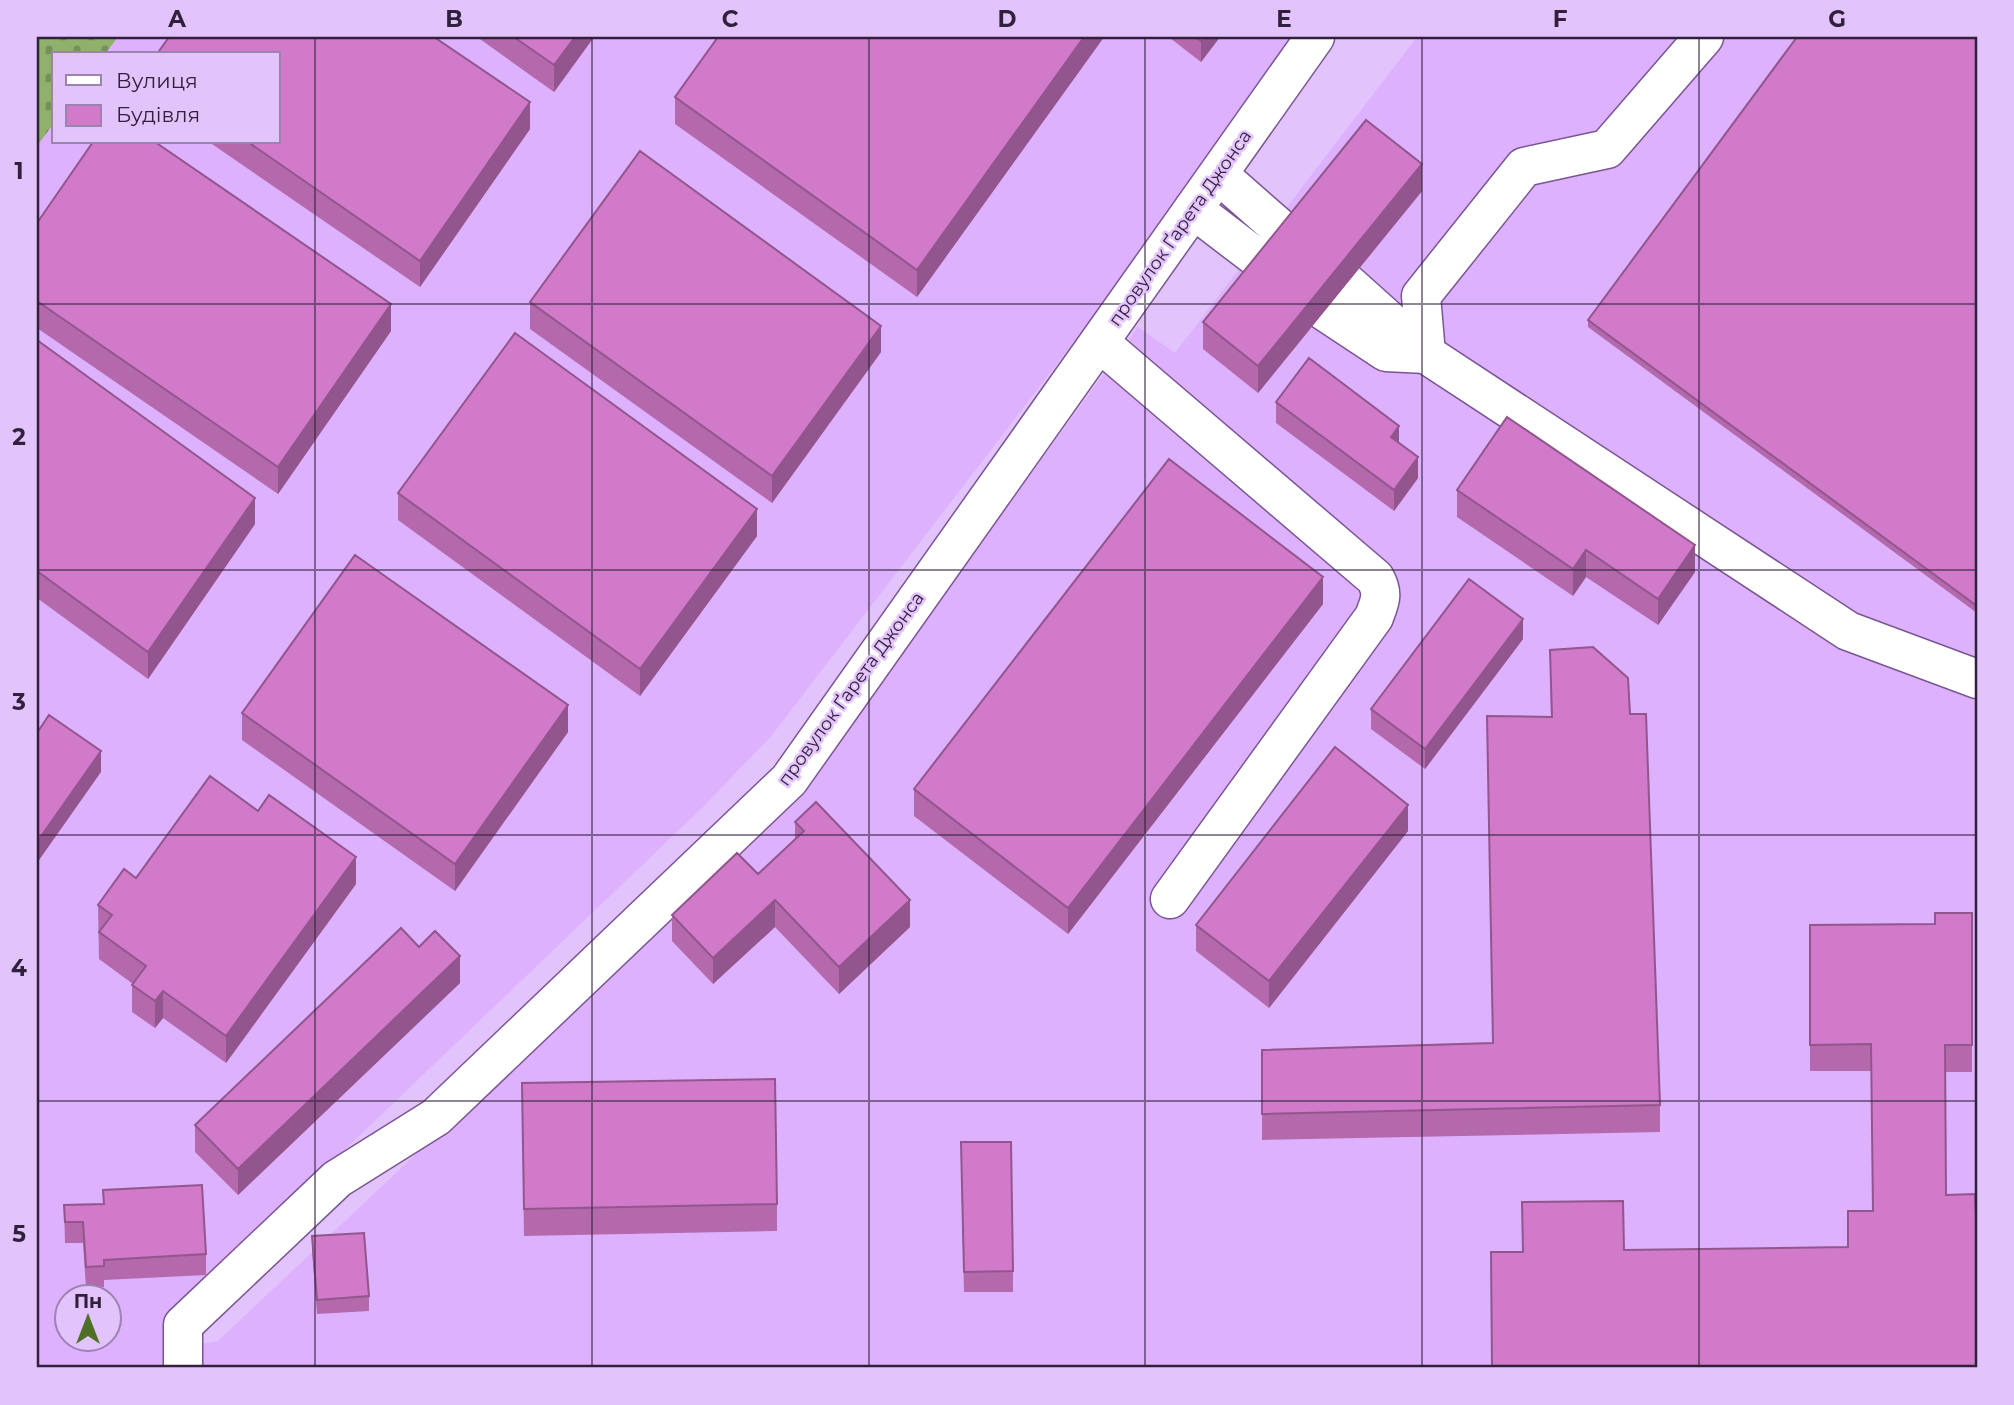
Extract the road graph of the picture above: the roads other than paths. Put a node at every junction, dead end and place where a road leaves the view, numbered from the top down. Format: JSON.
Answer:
{"nodes":[{"id":1,"x":1315,"y":37,"type":"edge"},
{"id":2,"x":1704,"y":37,"type":"edge"},
{"id":3,"x":1218,"y":174,"type":"junction"},
{"id":4,"x":1194,"y":209,"type":"junction"},
{"id":5,"x":1335,"y":297,"type":"edge"},
{"id":6,"x":1099,"y":342,"type":"junction"},
{"id":7,"x":1426,"y":354,"type":"junction"},
{"id":8,"x":1977,"y":679,"type":"edge"},
{"id":9,"x":1170,"y":899,"type":"dead end"},
{"id":10,"x":183,"y":1368,"type":"edge"}],
"edges":[{"from":1,"to":3,"type":"street","name":"провулок Ґарета Джонса"},
{"from":2,"to":7,"type":"street"},
{"from":3,"to":4,"type":"street","name":"провулок Ґарета Джонса"},
{"from":3,"to":4,"type":"street"},
{"from":4,"to":6,"type":"street","name":"провулок Ґарета Джонса"},
{"from":5,"to":7,"type":"street"},
{"from":6,"to":9,"type":"street"},
{"from":6,"to":10,"type":"street","name":"провулок Ґарета Джонса"},
{"from":7,"to":8,"type":"street"}]}
